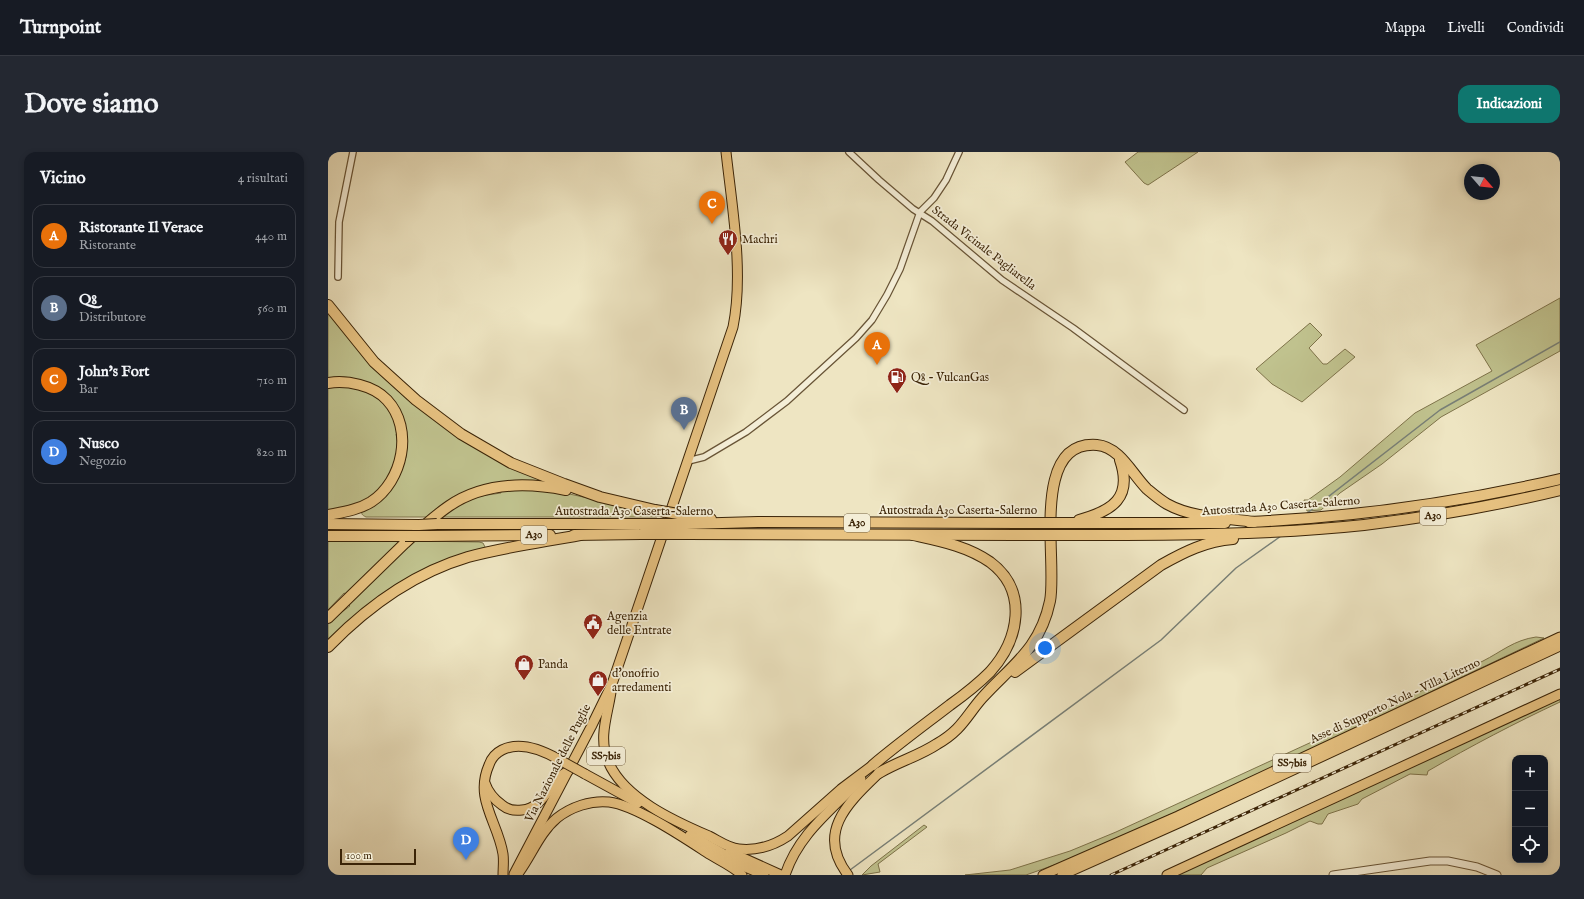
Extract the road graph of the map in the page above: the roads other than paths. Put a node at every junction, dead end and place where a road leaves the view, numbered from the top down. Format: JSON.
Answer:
{"nodes":[{"id":1,"x":353,"y":152,"type":"edge"},
{"id":2,"x":726,"y":152,"type":"edge"},
{"id":3,"x":849,"y":152,"type":"edge"},
{"id":4,"x":959,"y":152,"type":"edge"},
{"id":5,"x":920,"y":212,"type":"junction"},
{"id":6,"x":338,"y":277,"type":"dead end"},
{"id":7,"x":328,"y":305,"type":"edge"},
{"id":8,"x":328,"y":383,"type":"edge"},
{"id":9,"x":1184,"y":410,"type":"dead end"},
{"id":10,"x":1119,"y":456,"type":"junction"},
{"id":11,"x":688,"y":461,"type":"junction"},
{"id":12,"x":1560,"y":479,"type":"edge"},
{"id":13,"x":1560,"y":490,"type":"edge"},
{"id":14,"x":600,"y":497,"type":"junction"},
{"id":15,"x":328,"y":515,"type":"edge"},
{"id":16,"x":1254,"y":522,"type":"junction"},
{"id":17,"x":1067,"y":523,"type":"junction"},
{"id":18,"x":328,"y":524,"type":"edge"},
{"id":19,"x":685,"y":524,"type":"junction"},
{"id":20,"x":580,"y":535,"type":"junction"},
{"id":21,"x":913,"y":535,"type":"junction"},
{"id":22,"x":1260,"y":535,"type":"junction"},
{"id":23,"x":328,"y":536,"type":"edge"},
{"id":24,"x":328,"y":618,"type":"edge"},
{"id":25,"x":1560,"y":637,"type":"edge"},
{"id":26,"x":1560,"y":646,"type":"edge"},
{"id":27,"x":328,"y":647,"type":"edge"},
{"id":28,"x":1542,"y":650,"type":"junction"},
{"id":29,"x":1010,"y":670,"type":"junction"},
{"id":30,"x":612,"y":684,"type":"junction"},
{"id":31,"x":993,"y":686,"type":"junction"},
{"id":32,"x":970,"y":690,"type":"junction"},
{"id":33,"x":1560,"y":694,"type":"edge"},
{"id":34,"x":876,"y":769,"type":"junction"},
{"id":35,"x":568,"y":771,"type":"junction"},
{"id":36,"x":484,"y":782,"type":"junction"},
{"id":37,"x":633,"y":800,"type":"junction"},
{"id":38,"x":655,"y":809,"type":"junction"},
{"id":39,"x":698,"y":832,"type":"junction"},
{"id":40,"x":1143,"y":839,"type":"junction"},
{"id":41,"x":693,"y":843,"type":"junction"},
{"id":42,"x":741,"y":864,"type":"junction"},
{"id":43,"x":503,"y":875,"type":"edge"},
{"id":44,"x":513,"y":875,"type":"edge"},
{"id":45,"x":517,"y":875,"type":"edge"},
{"id":46,"x":742,"y":875,"type":"edge"},
{"id":47,"x":764,"y":875,"type":"edge"},
{"id":48,"x":780,"y":875,"type":"edge"},
{"id":49,"x":785,"y":875,"type":"edge"},
{"id":50,"x":848,"y":875,"type":"edge"},
{"id":51,"x":1043,"y":875,"type":"edge"},
{"id":52,"x":1062,"y":875,"type":"edge"},
{"id":53,"x":1075,"y":875,"type":"edge"},
{"id":54,"x":1167,"y":875,"type":"edge"},
{"id":55,"x":1333,"y":875,"type":"edge"},
{"id":56,"x":1497,"y":875,"type":"edge"}],
"edges":[{"from":1,"to":6,"type":"street"},
{"from":2,"to":11,"type":"main road","name":"Via Nazionale delle Puglie","number":"SS7bis"},
{"from":3,"to":5,"type":"street"},
{"from":4,"to":5,"type":"street"},
{"from":5,"to":9,"type":"street","name":"Strada Vicinale Pagliarella"},
{"from":5,"to":11,"type":"street","name":"Strada Vicinale Pagliarella"},
{"from":7,"to":14,"type":"highway"},
{"from":8,"to":15,"type":"highway"},
{"from":10,"to":16,"type":"highway"},
{"from":10,"to":17,"type":"highway"},
{"from":10,"to":29,"type":"highway"},
{"from":11,"to":30,"type":"main road","name":"Via Nazionale delle Puglie","number":"SS7bis"},
{"from":12,"to":16,"type":"highway","name":"Autostrada A30 Caserta-Salerno","number":"A30"},
{"from":13,"to":22,"type":"highway","name":"Autostrada A30 Caserta-Salerno","number":"A30"},
{"from":14,"to":19,"type":"highway","bridge":true},
{"from":14,"to":24,"type":"highway"},
{"from":16,"to":17,"type":"highway","name":"Autostrada A30 Caserta-Salerno","number":"A30"},
{"from":17,"to":19,"type":"highway","name":"Autostrada A30 Caserta-Salerno","number":"A30","bridge":true},
{"from":18,"to":19,"type":"highway","name":"Autostrada A30 Caserta-Salerno","number":"A30","bridge":true},
{"from":19,"to":20,"type":"highway","name":"Autostrada A30 Caserta-Salerno","number":"A30","bridge":true},
{"from":19,"to":21,"type":"highway","name":"Autostrada A30 Caserta-Salerno","number":"A30"},
{"from":20,"to":23,"type":"highway","name":"Autostrada A30 Caserta-Salerno","number":"A30","bridge":true},
{"from":20,"to":27,"type":"highway"},
{"from":21,"to":22,"type":"highway","name":"Autostrada A30 Caserta-Salerno","number":"A30","bridge":true},
{"from":21,"to":32,"type":"highway"},
{"from":22,"to":31,"type":"highway"},
{"from":25,"to":28,"type":"main road","name":"Asse di Supporto Nola - Villa Literno","number":"SS7bis"},
{"from":26,"to":28,"type":"main road","name":"Asse di Supporto Nola - Villa Literno","number":"SS7bis"},
{"from":28,"to":40,"type":"main road","name":"Asse di Supporto Nola - Villa Literno","number":"SS7bis"},
{"from":28,"to":51,"type":"main road","name":"Asse di Supporto Nola - Villa Literno","number":"SS7bis"},
{"from":29,"to":31,"type":"highway"},
{"from":29,"to":32,"type":"highway"},
{"from":30,"to":35,"type":"main road","name":"Via Nazionale delle Puglie","number":"SS7bis"},
{"from":30,"to":38,"type":"main road","number":"SS7bis"},
{"from":31,"to":34,"type":"highway"},
{"from":32,"to":34,"type":"highway"},
{"from":33,"to":54,"type":"main road"},
{"from":34,"to":39,"type":"main road"},
{"from":34,"to":49,"type":"main road"},
{"from":34,"to":50,"type":"main road"},
{"from":35,"to":36,"type":"main road","number":"SS7bis"},
{"from":35,"to":44,"type":"main road","name":"Via Nazionale delle Puglie","number":"SS7bis"},
{"from":36,"to":37,"type":"main road","number":"SS7bis","bridge":true},
{"from":36,"to":43,"type":"main road","number":"SS7bis"},
{"from":37,"to":38,"type":"main road","number":"SS7bis"},
{"from":37,"to":42,"type":"main road","number":"SS7bis"},
{"from":38,"to":39,"type":"main road","number":"SS7bis"},
{"from":39,"to":48,"type":"main road","number":"SS7bis"},
{"from":40,"to":52,"type":"main road","name":"Asse di Supporto Nola - Villa Literno","number":"SS7bis"},
{"from":40,"to":53,"type":"main road"},
{"from":41,"to":42,"type":"main road","number":"SS7bis"},
{"from":41,"to":45,"type":"main road","number":"SS7bis"},
{"from":41,"to":46,"type":"main road"},
{"from":42,"to":47,"type":"main road","number":"SS7bis"},
{"from":55,"to":56,"type":"street"}]}
